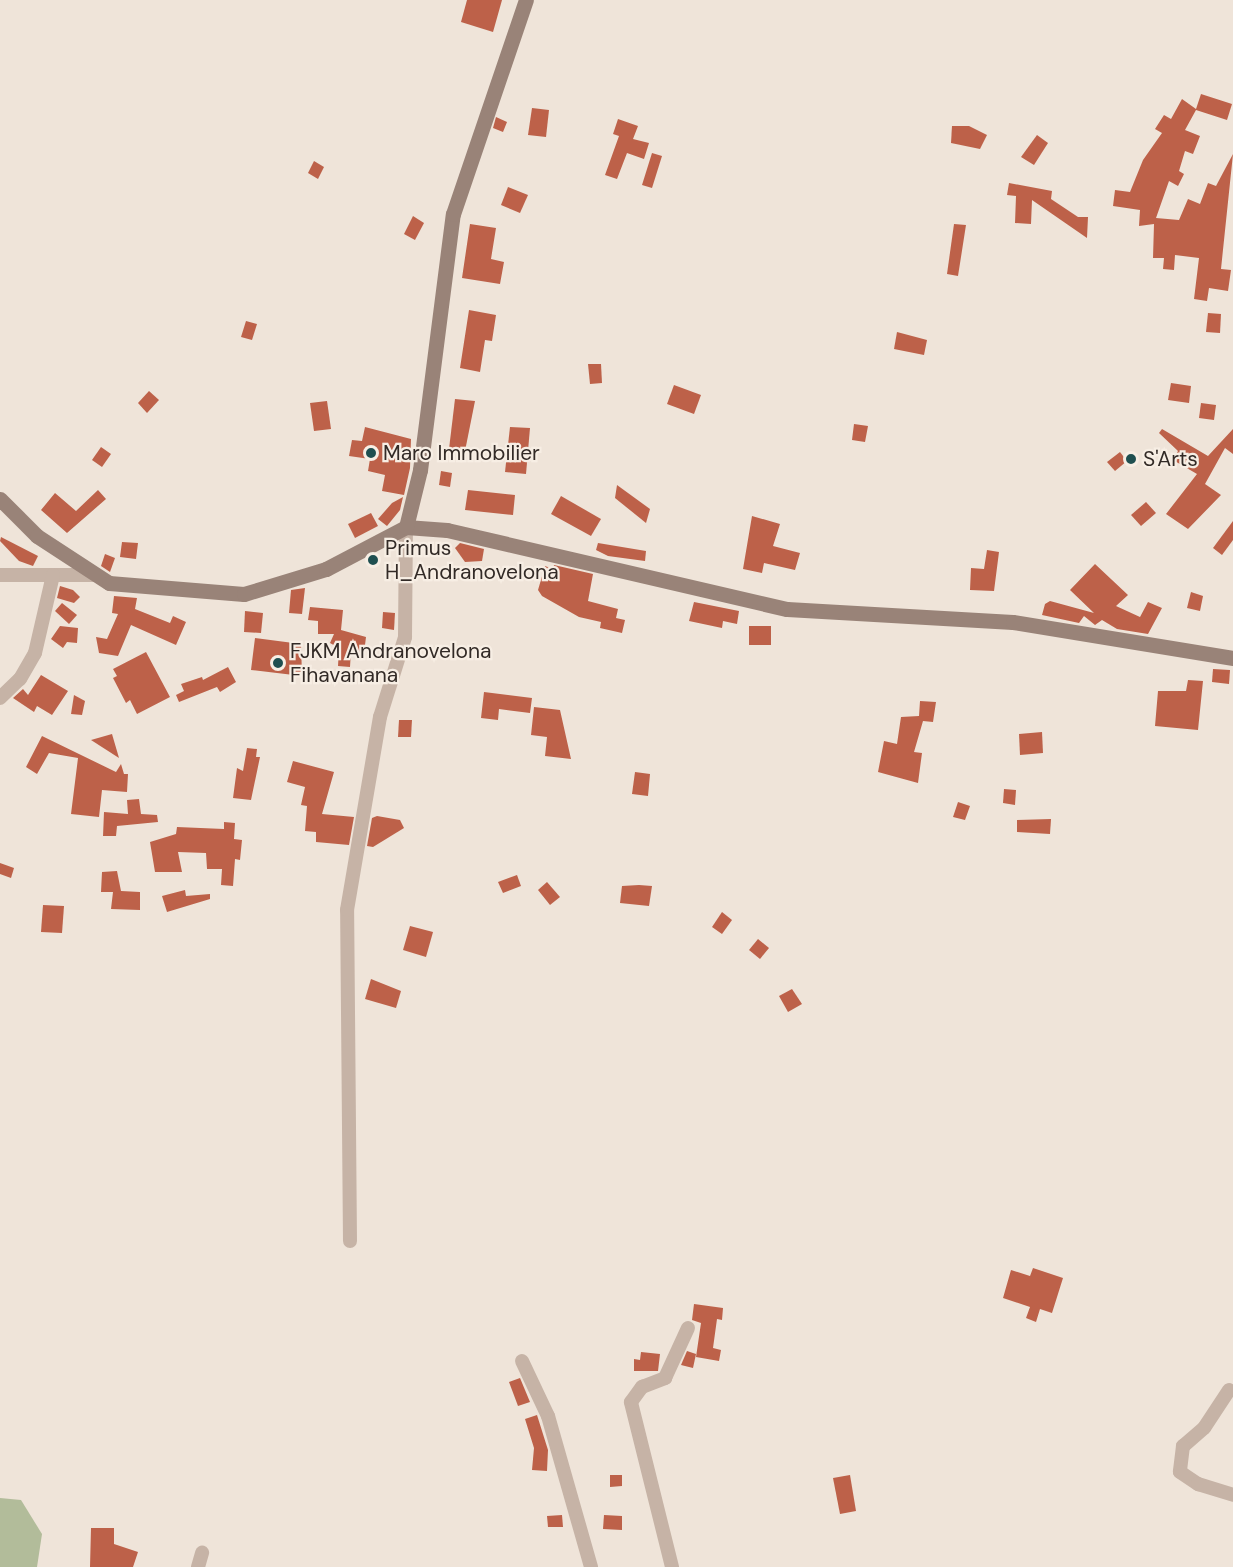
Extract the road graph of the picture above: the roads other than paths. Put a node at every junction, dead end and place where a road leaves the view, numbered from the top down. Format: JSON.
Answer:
{"nodes":[{"id":1,"x":526,"y":0,"type":"edge"},
{"id":2,"x":0,"y":499,"type":"edge"},
{"id":3,"x":406,"y":527,"type":"junction"},
{"id":4,"x":0,"y":575,"type":"edge"},
{"id":5,"x":53,"y":575,"type":"junction"},
{"id":6,"x":96,"y":575,"type":"junction"},
{"id":7,"x":1233,"y":658,"type":"edge"},
{"id":8,"x":0,"y":698,"type":"edge"},
{"id":9,"x":350,"y":1242,"type":"dead end"},
{"id":10,"x":688,"y":1328,"type":"dead end"},
{"id":11,"x":522,"y":1361,"type":"dead end"},
{"id":12,"x":1229,"y":1390,"type":"dead end"},
{"id":13,"x":1233,"y":1495,"type":"edge"},
{"id":14,"x":202,"y":1553,"type":"dead end"},
{"id":15,"x":198,"y":1567,"type":"edge"},
{"id":16,"x":591,"y":1567,"type":"edge"},
{"id":17,"x":672,"y":1567,"type":"edge"}],
"edges":[{"from":1,"to":3,"type":"street"},
{"from":2,"to":6,"type":"street"},
{"from":3,"to":6,"type":"street"},
{"from":3,"to":7,"type":"street"},
{"from":3,"to":9,"type":"street"},
{"from":4,"to":5,"type":"street"},
{"from":5,"to":6,"type":"street"},
{"from":5,"to":8,"type":"street"},
{"from":10,"to":17,"type":"street"},
{"from":11,"to":16,"type":"street"},
{"from":12,"to":13,"type":"street"},
{"from":14,"to":15,"type":"street"}]}
